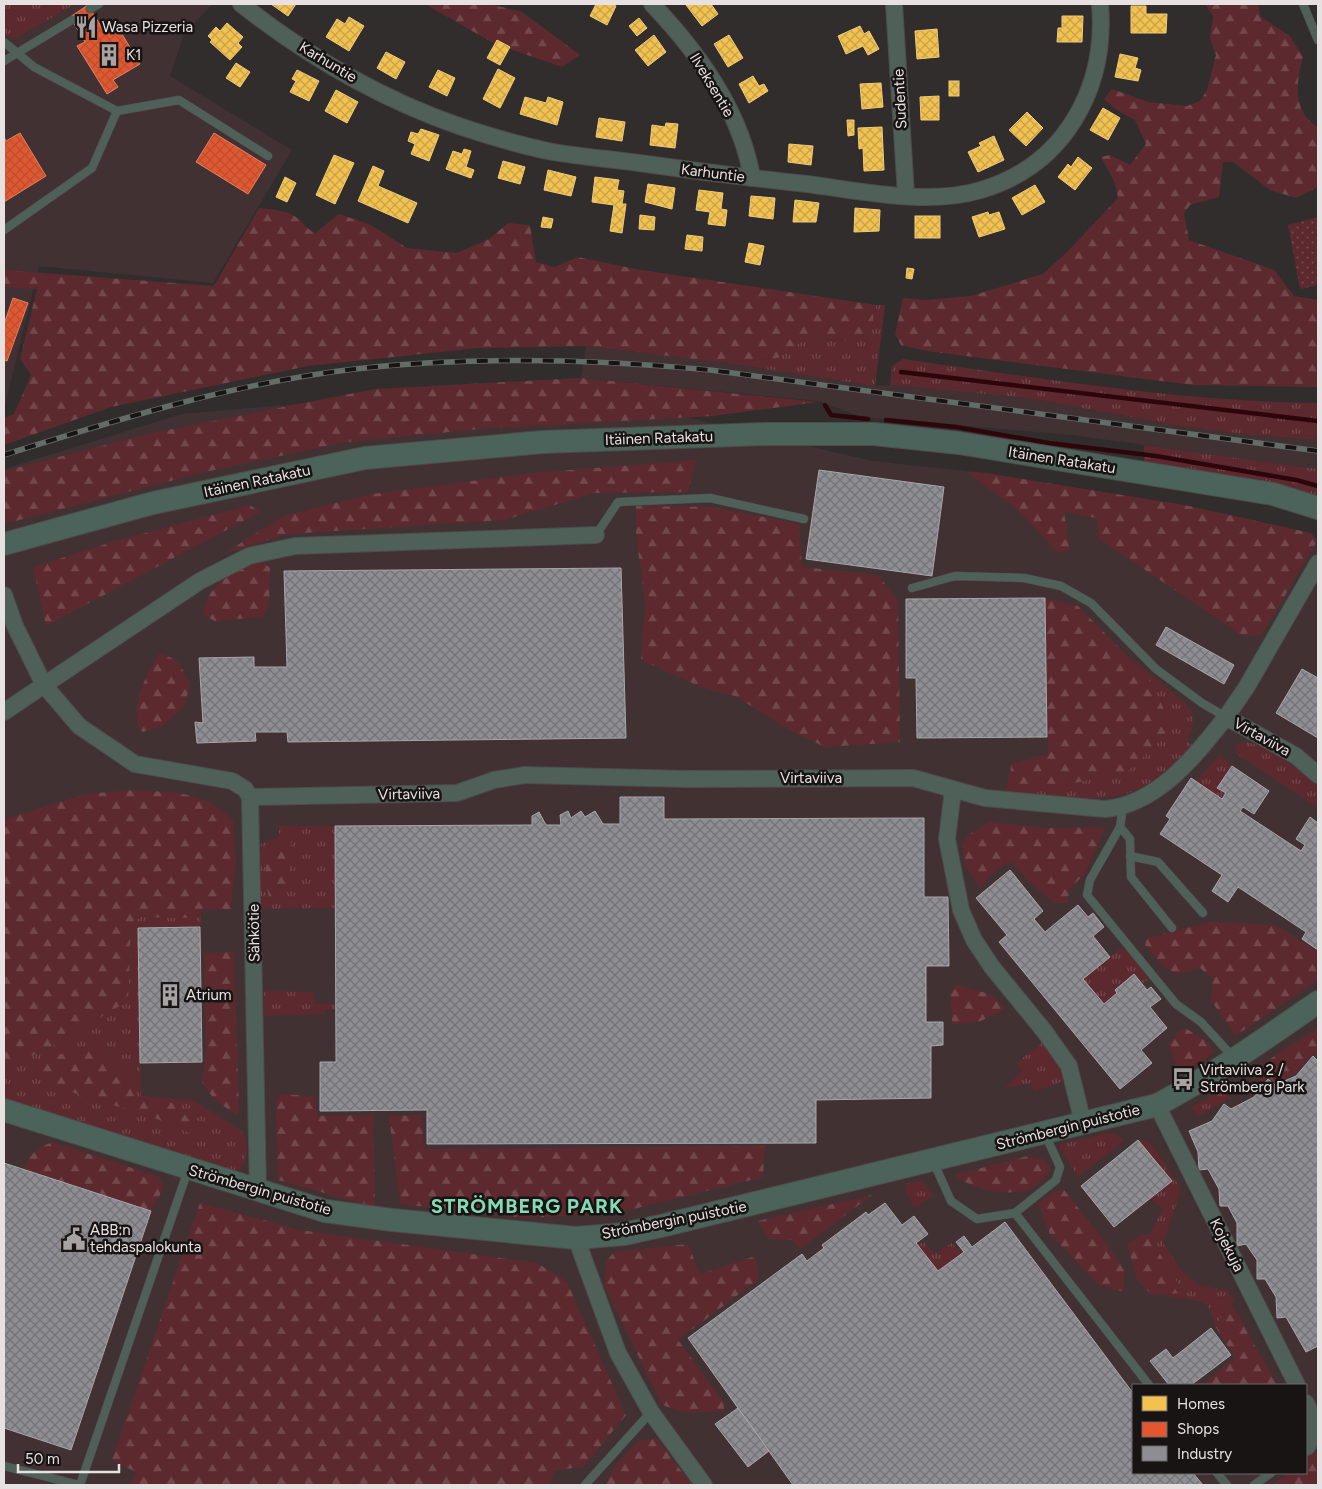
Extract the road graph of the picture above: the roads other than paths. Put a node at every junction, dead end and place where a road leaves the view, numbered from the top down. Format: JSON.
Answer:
{"nodes":[{"id":1,"x":99,"y":4,"type":"edge"},
{"id":2,"x":652,"y":4,"type":"edge"},
{"id":3,"x":894,"y":4,"type":"edge"},
{"id":4,"x":1100,"y":4,"type":"edge"},
{"id":5,"x":1303,"y":4,"type":"edge"},
{"id":6,"x":244,"y":5,"type":"edge"},
{"id":7,"x":90,"y":9,"type":"dead end"},
{"id":8,"x":72,"y":20,"type":"dead end"},
{"id":9,"x":1318,"y":40,"type":"edge"},
{"id":10,"x":4,"y":42,"type":"edge"},
{"id":11,"x":18,"y":53,"type":"junction"},
{"id":12,"x":4,"y":61,"type":"edge"},
{"id":13,"x":117,"y":111,"type":"junction"},
{"id":14,"x":268,"y":156,"type":"dead end"},
{"id":15,"x":752,"y":178,"type":"junction"},
{"id":16,"x":906,"y":195,"type":"junction"},
{"id":17,"x":4,"y":230,"type":"edge"},
{"id":18,"x":1318,"y":508,"type":"edge"},
{"id":19,"x":804,"y":520,"type":"dead end"},
{"id":20,"x":596,"y":535,"type":"joint"},
{"id":21,"x":4,"y":544,"type":"edge"},
{"id":22,"x":1318,"y":563,"type":"edge"},
{"id":23,"x":912,"y":588,"type":"dead end"},
{"id":24,"x":4,"y":595,"type":"edge"},
{"id":25,"x":44,"y":686,"type":"junction"},
{"id":26,"x":4,"y":712,"type":"edge"},
{"id":27,"x":1226,"y":717,"type":"junction"},
{"id":28,"x":1318,"y":775,"type":"edge"},
{"id":29,"x":953,"y":790,"type":"junction"},
{"id":30,"x":250,"y":797,"type":"junction"},
{"id":31,"x":1123,"y":808,"type":"junction"},
{"id":32,"x":1120,"y":827,"type":"junction"},
{"id":33,"x":1130,"y":856,"type":"junction"},
{"id":34,"x":1203,"y":913,"type":"dead end"},
{"id":35,"x":1172,"y":928,"type":"dead end"},
{"id":36,"x":1318,"y":1002,"type":"edge"},
{"id":37,"x":1235,"y":1059,"type":"junction"},
{"id":38,"x":1157,"y":1105,"type":"junction"},
{"id":39,"x":4,"y":1110,"type":"edge"},
{"id":40,"x":1083,"y":1124,"type":"junction"},
{"id":41,"x":1045,"y":1133,"type":"junction"},
{"id":42,"x":933,"y":1160,"type":"junction"},
{"id":43,"x":188,"y":1169,"type":"junction"},
{"id":44,"x":258,"y":1191,"type":"junction"},
{"id":45,"x":1015,"y":1213,"type":"junction"},
{"id":46,"x":576,"y":1238,"type":"junction"},
{"id":47,"x":1148,"y":1384,"type":"edge"},
{"id":48,"x":1296,"y":1384,"type":"edge"},
{"id":49,"x":1307,"y":1406,"type":"edge"},
{"id":50,"x":651,"y":1412,"type":"junction"},
{"id":51,"x":1307,"y":1446,"type":"edge"},
{"id":52,"x":4,"y":1466,"type":"edge"},
{"id":53,"x":1218,"y":1474,"type":"edge"},
{"id":54,"x":1270,"y":1474,"type":"edge"},
{"id":55,"x":79,"y":1485,"type":"edge"},
{"id":56,"x":585,"y":1485,"type":"edge"},
{"id":57,"x":704,"y":1485,"type":"edge"},
{"id":58,"x":1226,"y":1485,"type":"edge"},
{"id":59,"x":1254,"y":1485,"type":"edge"}],
"edges":[{"from":1,"to":7,"type":"lane"},
{"from":2,"to":15,"type":"street","name":"Ilveksentie"},
{"from":3,"to":16,"type":"street","name":"Sudentie"},
{"from":4,"to":16,"type":"street","name":"Karhuntie"},
{"from":5,"to":9,"type":"lane"},
{"from":6,"to":15,"type":"street","name":"Karhuntie"},
{"from":8,"to":11,"type":"lane"},
{"from":10,"to":11,"type":"lane"},
{"from":11,"to":12,"type":"lane"},
{"from":11,"to":13,"type":"lane"},
{"from":13,"to":14,"type":"lane"},
{"from":13,"to":17,"type":"lane"},
{"from":15,"to":16,"type":"street","name":"Karhuntie"},
{"from":18,"to":21,"type":"street","name":"Itäinen Ratakatu"},
{"from":19,"to":20,"type":"lane"},
{"from":20,"to":25,"type":"street"},
{"from":22,"to":27,"type":"street"},
{"from":23,"to":27,"type":"lane"},
{"from":24,"to":25,"type":"street"},
{"from":25,"to":26,"type":"street"},
{"from":25,"to":30,"type":"street"},
{"from":27,"to":28,"type":"street","name":"Virtaviiva"},
{"from":27,"to":31,"type":"street","name":"Virtaviiva"},
{"from":29,"to":30,"type":"street","name":"Virtaviiva"},
{"from":29,"to":31,"type":"street","name":"Virtaviiva"},
{"from":29,"to":40,"type":"street"},
{"from":30,"to":44,"type":"street","name":"Sähkötie"},
{"from":31,"to":32,"type":"lane"},
{"from":32,"to":33,"type":"lane"},
{"from":32,"to":37,"type":"lane"},
{"from":33,"to":34,"type":"lane"},
{"from":33,"to":35,"type":"lane"},
{"from":36,"to":37,"type":"street","name":"Strömbergin puistotie"},
{"from":37,"to":38,"type":"street","name":"Strömbergin puistotie"},
{"from":38,"to":40,"type":"street","name":"Strömbergin puistotie"},
{"from":38,"to":48,"type":"street","name":"Kojekuja"},
{"from":39,"to":43,"type":"street","name":"Strömbergin puistotie"},
{"from":40,"to":41,"type":"street","name":"Strömbergin puistotie"},
{"from":41,"to":42,"type":"street","name":"Strömbergin puistotie"},
{"from":41,"to":45,"type":"lane"},
{"from":42,"to":45,"type":"lane"},
{"from":42,"to":46,"type":"street","name":"Strömbergin puistotie"},
{"from":43,"to":44,"type":"street","name":"Strömbergin puistotie"},
{"from":43,"to":55,"type":"lane"},
{"from":44,"to":46,"type":"street","name":"Strömbergin puistotie"},
{"from":45,"to":47,"type":"lane"},
{"from":46,"to":50,"type":"street"},
{"from":49,"to":51,"type":"street"},
{"from":50,"to":56,"type":"lane"},
{"from":50,"to":57,"type":"street"},
{"from":52,"to":55,"type":"lane"},
{"from":53,"to":58,"type":"lane"},
{"from":54,"to":59,"type":"lane"}]}
